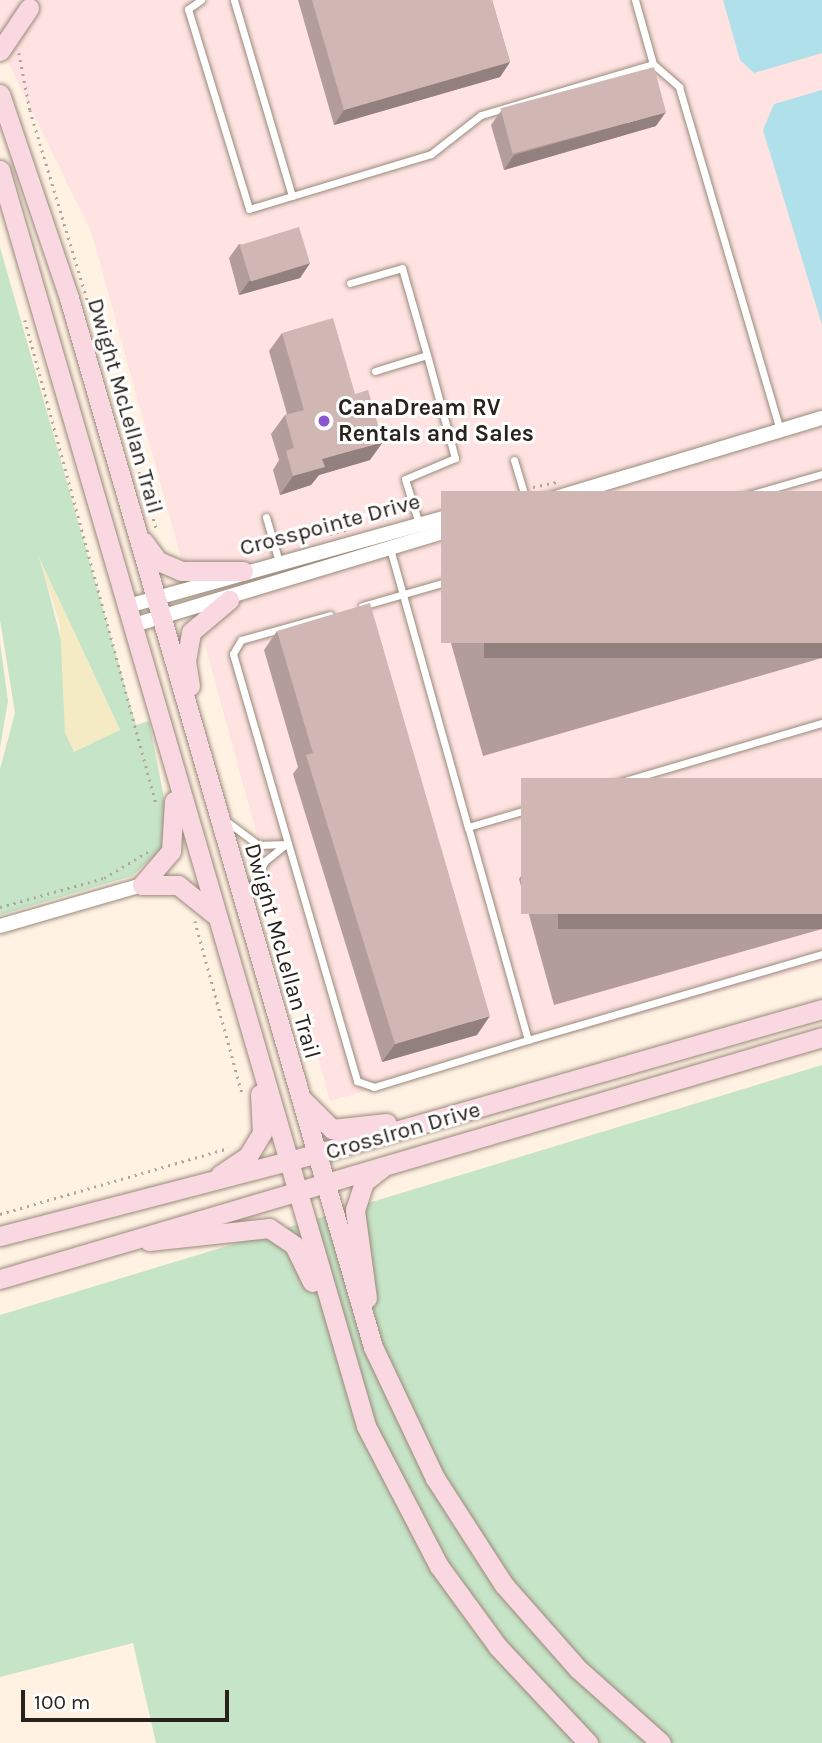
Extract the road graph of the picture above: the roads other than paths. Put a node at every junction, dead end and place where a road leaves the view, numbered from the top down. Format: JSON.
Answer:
{"nodes":[{"id":1,"x":201,"y":0,"type":"edge"},
{"id":2,"x":234,"y":0,"type":"edge"},
{"id":3,"x":635,"y":0,"type":"edge"},
{"id":4,"x":38,"y":4,"type":"edge"},
{"id":5,"x":0,"y":22,"type":"edge"},
{"id":6,"x":1,"y":47,"type":"edge"},
{"id":7,"x":653,"y":64,"type":"junction"},
{"id":8,"x":0,"y":77,"type":"edge"},
{"id":9,"x":1,"y":98,"type":"edge"},
{"id":10,"x":0,"y":170,"type":"edge"},
{"id":11,"x":292,"y":196,"type":"junction"},
{"id":12,"x":350,"y":283,"type":"dead end"},
{"id":13,"x":427,"y":355,"type":"junction"},
{"id":14,"x":375,"y":371,"type":"dead end"},
{"id":15,"x":822,"y":418,"type":"edge"},
{"id":16,"x":780,"y":430,"type":"junction"},
{"id":17,"x":514,"y":460,"type":"dead end"},
{"id":18,"x":822,"y":474,"type":"edge"},
{"id":19,"x":523,"y":499,"type":"junction"},
{"id":20,"x":266,"y":517,"type":"dead end"},
{"id":21,"x":133,"y":524,"type":"junction"},
{"id":22,"x":419,"y":524,"type":"junction"},
{"id":23,"x":391,"y":552,"type":"junction"},
{"id":24,"x":279,"y":562,"type":"junction"},
{"id":25,"x":243,"y":571,"type":"junction"},
{"id":26,"x":403,"y":595,"type":"junction"},
{"id":27,"x":229,"y":600,"type":"junction"},
{"id":28,"x":158,"y":608,"type":"junction"},
{"id":29,"x":349,"y":610,"type":"edge"},
{"id":30,"x":335,"y":614,"type":"edge"},
{"id":31,"x":131,"y":616,"type":"junction"},
{"id":32,"x":822,"y":723,"type":"edge"},
{"id":33,"x":194,"y":736,"type":"junction"},
{"id":34,"x":168,"y":747,"type":"junction"},
{"id":35,"x":213,"y":801,"type":"junction"},
{"id":36,"x":468,"y":827,"type":"junction"},
{"id":37,"x":286,"y":845,"type":"junction"},
{"id":38,"x":142,"y":885,"type":"junction"},
{"id":39,"x":247,"y":918,"type":"junction"},
{"id":40,"x":218,"y":919,"type":"junction"},
{"id":41,"x":0,"y":926,"type":"edge"},
{"id":42,"x":822,"y":954,"type":"edge"},
{"id":43,"x":822,"y":1009,"type":"edge"},
{"id":44,"x":822,"y":1037,"type":"edge"},
{"id":45,"x":528,"y":1040,"type":"junction"},
{"id":46,"x":259,"y":1058,"type":"junction"},
{"id":47,"x":294,"y":1083,"type":"junction"},
{"id":48,"x":415,"y":1125,"type":"junction"},
{"id":49,"x":315,"y":1154,"type":"junction"},
{"id":50,"x":397,"y":1159,"type":"junction"},
{"id":51,"x":288,"y":1162,"type":"junction"},
{"id":52,"x":322,"y":1181,"type":"junction"},
{"id":53,"x":208,"y":1183,"type":"junction"},
{"id":54,"x":295,"y":1188,"type":"junction"},
{"id":55,"x":0,"y":1236,"type":"edge"},
{"id":56,"x":99,"y":1247,"type":"junction"},
{"id":57,"x":0,"y":1279,"type":"edge"},
{"id":58,"x":368,"y":1334,"type":"junction"},
{"id":59,"x":341,"y":1353,"type":"junction"},
{"id":60,"x":588,"y":1743,"type":"edge"},
{"id":61,"x":661,"y":1743,"type":"edge"}],
"edges":[{"from":1,"to":11,"type":"lane"},
{"from":2,"to":11,"type":"lane"},
{"from":3,"to":7,"type":"lane"},
{"from":4,"to":5,"type":"main road"},
{"from":4,"to":6,"type":"main road"},
{"from":7,"to":11,"type":"lane"},
{"from":7,"to":16,"type":"lane"},
{"from":8,"to":9,"type":"main road","name":"Dwight McLellan Trail"},
{"from":9,"to":21,"type":"main road","name":"Dwight McLellan Trail"},
{"from":10,"to":31,"type":"main road"},
{"from":12,"to":13,"type":"lane"},
{"from":13,"to":14,"type":"lane"},
{"from":13,"to":22,"type":"lane"},
{"from":15,"to":16,"type":"street","name":"Crosspointe Drive"},
{"from":16,"to":19,"type":"street","name":"Crosspointe Drive"},
{"from":17,"to":19,"type":"lane"},
{"from":18,"to":26,"type":"lane"},
{"from":19,"to":22,"type":"street","name":"Crosspointe Drive"},
{"from":19,"to":23,"type":"street","name":"Crosspointe Drive"},
{"from":20,"to":24,"type":"lane"},
{"from":21,"to":25,"type":"main road"},
{"from":21,"to":28,"type":"main road","name":"Dwight McLellan Trail"},
{"from":22,"to":24,"type":"street","name":"Crosspointe Drive"},
{"from":23,"to":26,"type":"lane"},
{"from":23,"to":27,"type":"street","name":"Crosspointe Drive"},
{"from":24,"to":25,"type":"street","name":"Crosspointe Drive"},
{"from":25,"to":28,"type":"street","name":"Crosspointe Drive"},
{"from":26,"to":29,"type":"lane"},
{"from":26,"to":36,"type":"lane"},
{"from":27,"to":28,"type":"street","name":"Crosspointe Drive"},
{"from":27,"to":33,"type":"main road"},
{"from":28,"to":31,"type":"street"},
{"from":28,"to":33,"type":"main road","name":"Dwight McLellan Trail"},
{"from":30,"to":37,"type":"lane"},
{"from":31,"to":34,"type":"main road"},
{"from":32,"to":36,"type":"lane"},
{"from":33,"to":35,"type":"main road","name":"Dwight McLellan Trail"},
{"from":34,"to":38,"type":"main road"},
{"from":34,"to":40,"type":"main road"},
{"from":35,"to":37,"type":"lane"},
{"from":35,"to":39,"type":"main road","name":"Dwight McLellan Trail"},
{"from":36,"to":45,"type":"lane"},
{"from":37,"to":39,"type":"lane"},
{"from":37,"to":45,"type":"lane"},
{"from":38,"to":40,"type":"main road"},
{"from":38,"to":41,"type":"street"},
{"from":39,"to":47,"type":"main road","name":"Dwight McLellan Trail"},
{"from":40,"to":46,"type":"main road"},
{"from":42,"to":45,"type":"lane"},
{"from":43,"to":48,"type":"main road","name":"CrossIron Drive"},
{"from":44,"to":50,"type":"main road","name":"CrossIron Drive"},
{"from":46,"to":51,"type":"main road"},
{"from":46,"to":53,"type":"main road"},
{"from":47,"to":48,"type":"main road"},
{"from":47,"to":49,"type":"main road","name":"Dwight McLellan Trail"},
{"from":48,"to":49,"type":"main road","name":"CrossIron Drive"},
{"from":49,"to":51,"type":"main road","name":"CrossIron Drive"},
{"from":49,"to":52,"type":"main road","name":"Dwight McLellan Trail"},
{"from":50,"to":52,"type":"main road","name":"CrossIron Drive"},
{"from":50,"to":58,"type":"main road"},
{"from":51,"to":53,"type":"main road","name":"CrossIron Drive"},
{"from":51,"to":54,"type":"main road"},
{"from":52,"to":54,"type":"main road","name":"CrossIron Drive"},
{"from":52,"to":58,"type":"main road","name":"Dwight McLellan Trail"},
{"from":53,"to":55,"type":"main road","name":"CrossIron Drive"},
{"from":54,"to":56,"type":"main road","name":"CrossIron Drive"},
{"from":54,"to":59,"type":"main road"},
{"from":56,"to":57,"type":"main road","name":"CrossIron Drive"},
{"from":56,"to":59,"type":"main road"},
{"from":58,"to":61,"type":"main road","name":"Dwight McLellan Trail"},
{"from":59,"to":60,"type":"main road"}]}
